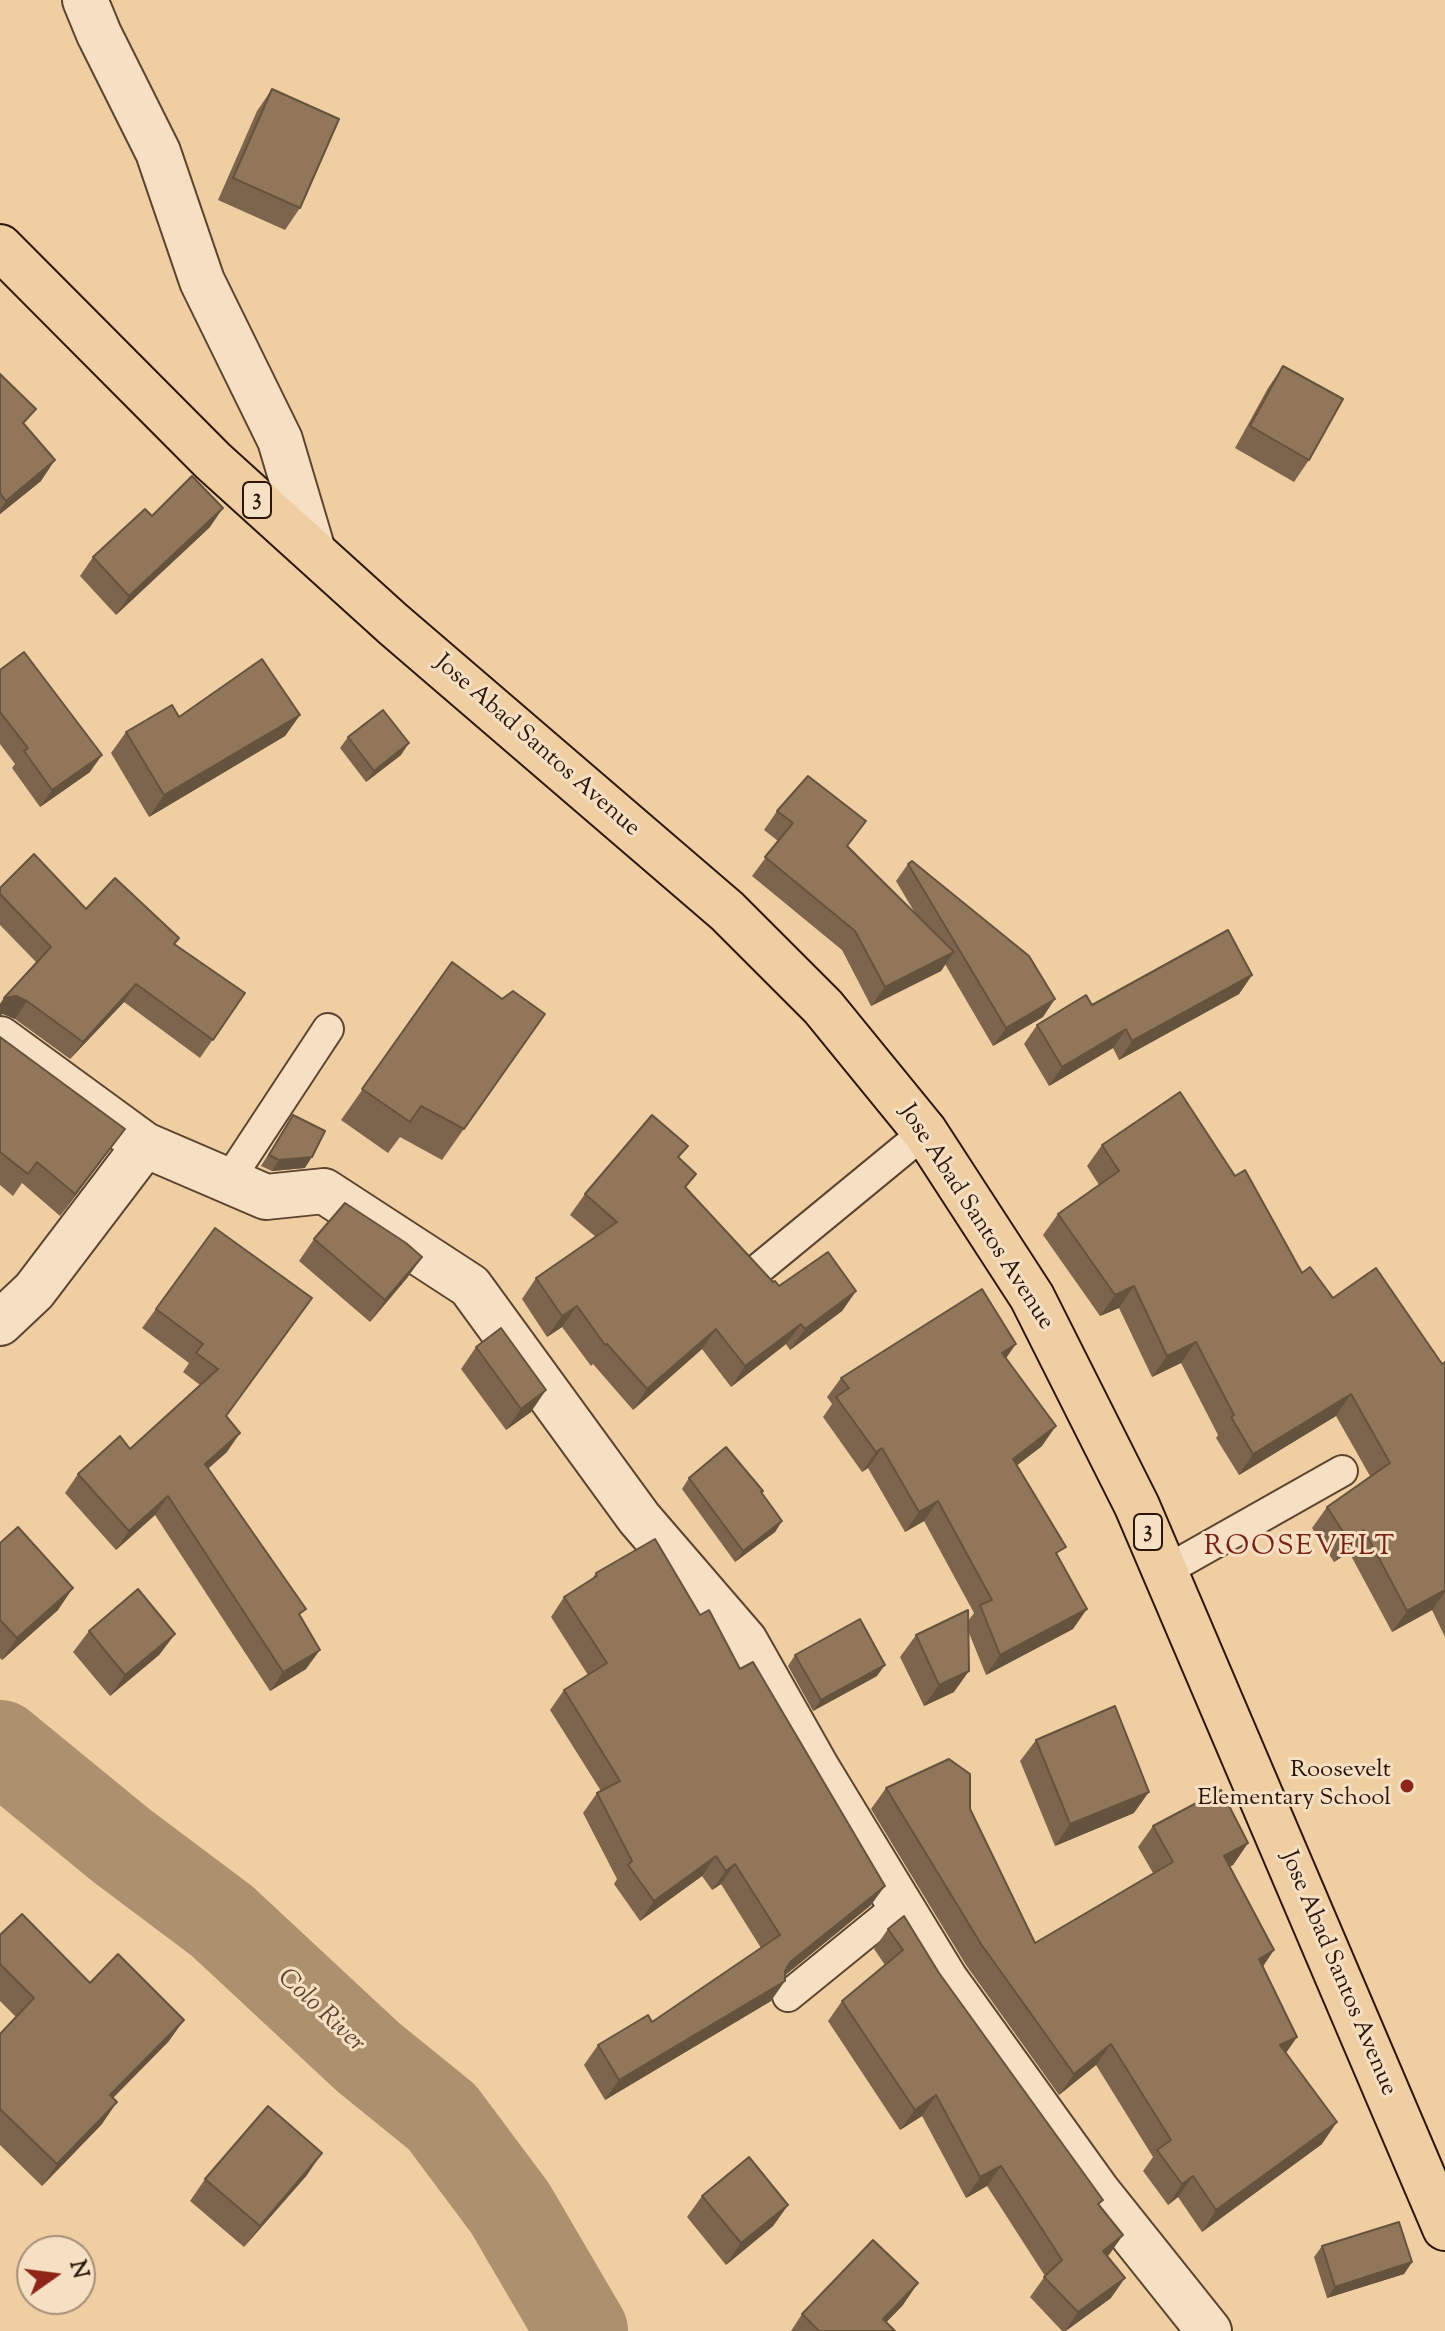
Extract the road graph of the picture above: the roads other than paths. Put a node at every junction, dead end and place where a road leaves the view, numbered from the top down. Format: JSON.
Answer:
{"nodes":[{"id":1,"x":85,"y":0,"type":"edge"},
{"id":2,"x":0,"y":222,"type":"edge"},
{"id":3,"x":9,"y":255,"type":"edge"},
{"id":4,"x":313,"y":551,"type":"junction"},
{"id":5,"x":328,"y":1029,"type":"dead end"},
{"id":6,"x":0,"y":1039,"type":"edge"},
{"id":7,"x":925,"y":1132,"type":"junction"},
{"id":8,"x":145,"y":1145,"type":"junction"},
{"id":9,"x":228,"y":1181,"type":"junction"},
{"id":10,"x":756,"y":1271,"type":"edge"},
{"id":11,"x":0,"y":1323,"type":"edge"},
{"id":12,"x":1342,"y":1471,"type":"dead end"},
{"id":13,"x":1165,"y":1571,"type":"junction"},
{"id":14,"x":900,"y":1905,"type":"junction"},
{"id":15,"x":788,"y":1996,"type":"edge"},
{"id":16,"x":1445,"y":2228,"type":"edge"},
{"id":17,"x":1198,"y":2328,"type":"edge"}],
"edges":[{"from":1,"to":4,"type":"street"},
{"from":2,"to":3,"type":"highway","name":"Jose Abad Santos Avenue","number":"3"},
{"from":3,"to":4,"type":"highway","name":"Jose Abad Santos Avenue","number":"3"},
{"from":4,"to":7,"type":"highway","name":"Jose Abad Santos Avenue","number":"3"},
{"from":5,"to":9,"type":"lane"},
{"from":6,"to":8,"type":"street"},
{"from":7,"to":10,"type":"lane"},
{"from":7,"to":13,"type":"highway","name":"Jose Abad Santos Avenue","number":"3"},
{"from":8,"to":9,"type":"street"},
{"from":8,"to":11,"type":"street"},
{"from":9,"to":14,"type":"street"},
{"from":12,"to":13,"type":"lane"},
{"from":13,"to":16,"type":"highway","name":"Jose Abad Santos Avenue","number":"3"},
{"from":14,"to":15,"type":"lane"},
{"from":14,"to":17,"type":"street"}]}
